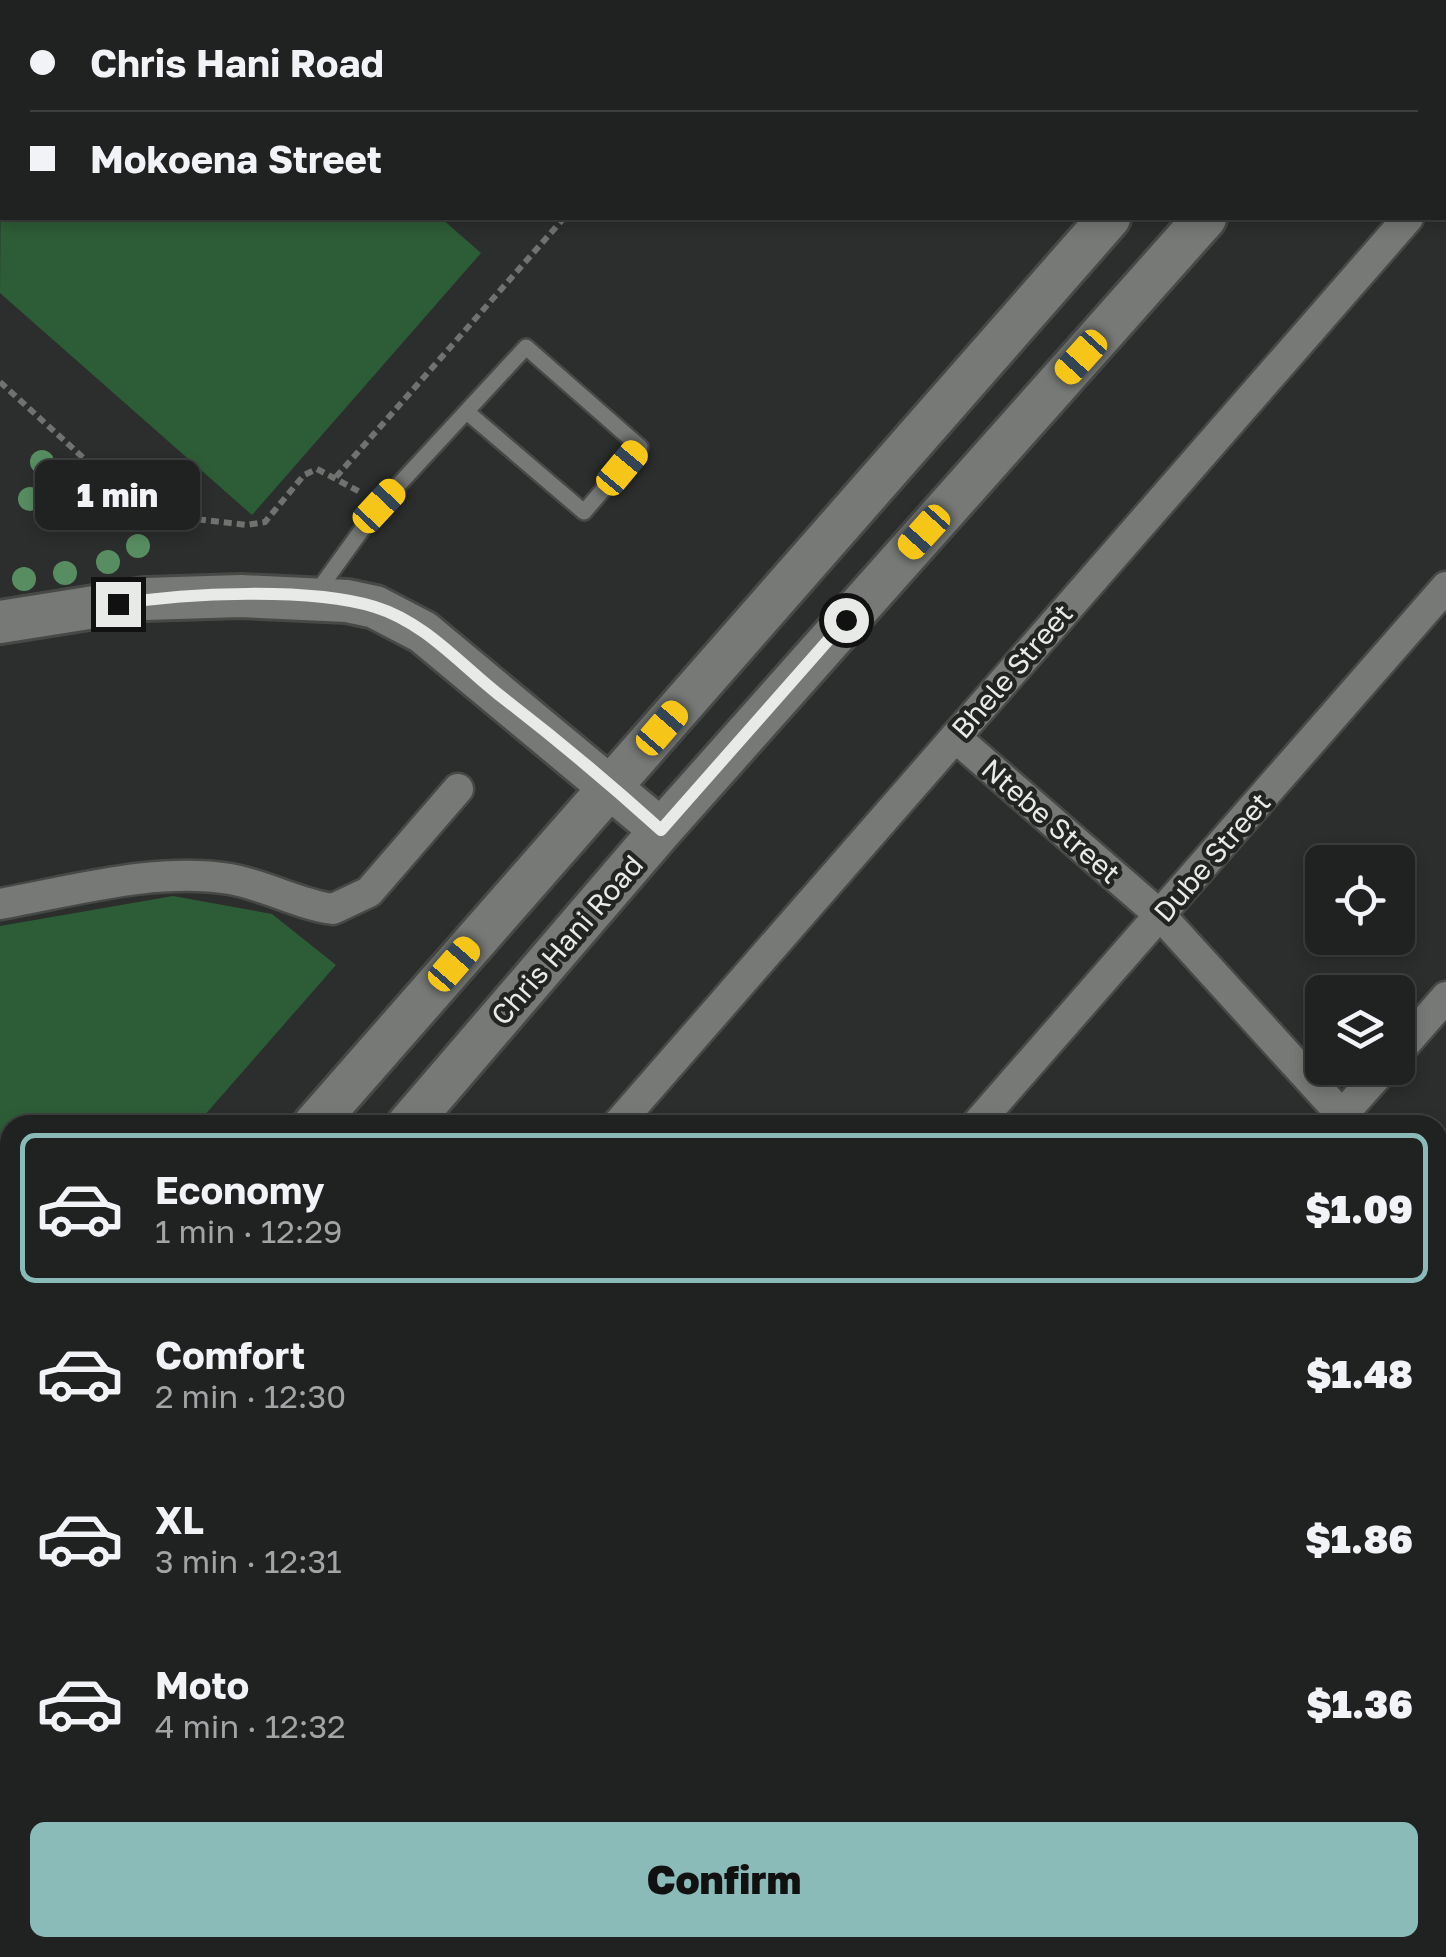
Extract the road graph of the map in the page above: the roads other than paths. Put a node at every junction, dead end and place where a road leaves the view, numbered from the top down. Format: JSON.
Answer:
{"nodes":[{"id":1,"x":1107,"y":220,"type":"edge"},
{"id":2,"x":1203,"y":220,"type":"edge"},
{"id":3,"x":1406,"y":220,"type":"edge"},
{"id":4,"x":467,"y":412,"type":"junction"},
{"id":5,"x":1446,"y":586,"type":"edge"},
{"id":6,"x":312,"y":599,"type":"junction"},
{"id":7,"x":0,"y":622,"type":"edge"},
{"id":8,"x":955,"y":737,"type":"junction"},
{"id":9,"x":611,"y":785,"type":"junction"},
{"id":10,"x":458,"y":789,"type":"dead end"},
{"id":11,"x":661,"y":830,"type":"junction"},
{"id":12,"x":0,"y":904,"type":"edge"},
{"id":13,"x":1160,"y":916,"type":"junction"},
{"id":14,"x":1446,"y":997,"type":"edge"},
{"id":15,"x":1415,"y":1033,"type":"edge"},
{"id":16,"x":1372,"y":1085,"type":"edge"},
{"id":17,"x":323,"y":1115,"type":"edge"},
{"id":18,"x":417,"y":1115,"type":"edge"},
{"id":19,"x":626,"y":1115,"type":"edge"},
{"id":20,"x":985,"y":1115,"type":"edge"},
{"id":21,"x":1341,"y":1115,"type":"edge"},
{"id":22,"x":1350,"y":1115,"type":"edge"}],
"edges":[{"from":1,"to":9,"type":"main road"},
{"from":2,"to":11,"type":"main road","name":"Chris Hani Road"},
{"from":3,"to":8,"type":"street","name":"Bhele Street"},
{"from":4,"to":4,"type":"lane"},
{"from":4,"to":6,"type":"lane"},
{"from":5,"to":13,"type":"street","name":"Dube Street"},
{"from":6,"to":7,"type":"main road"},
{"from":6,"to":9,"type":"main road"},
{"from":8,"to":13,"type":"street","name":"Ntebe Street"},
{"from":8,"to":19,"type":"street","name":"Bhele Street"},
{"from":9,"to":11,"type":"main road"},
{"from":9,"to":17,"type":"main road"},
{"from":10,"to":12,"type":"street"},
{"from":11,"to":18,"type":"main road","name":"Chris Hani Road"},
{"from":13,"to":20,"type":"street","name":"Dube Street"},
{"from":13,"to":21,"type":"street","name":"Ntebe Street"},
{"from":14,"to":15,"type":"street"},
{"from":16,"to":22,"type":"street"}]}
